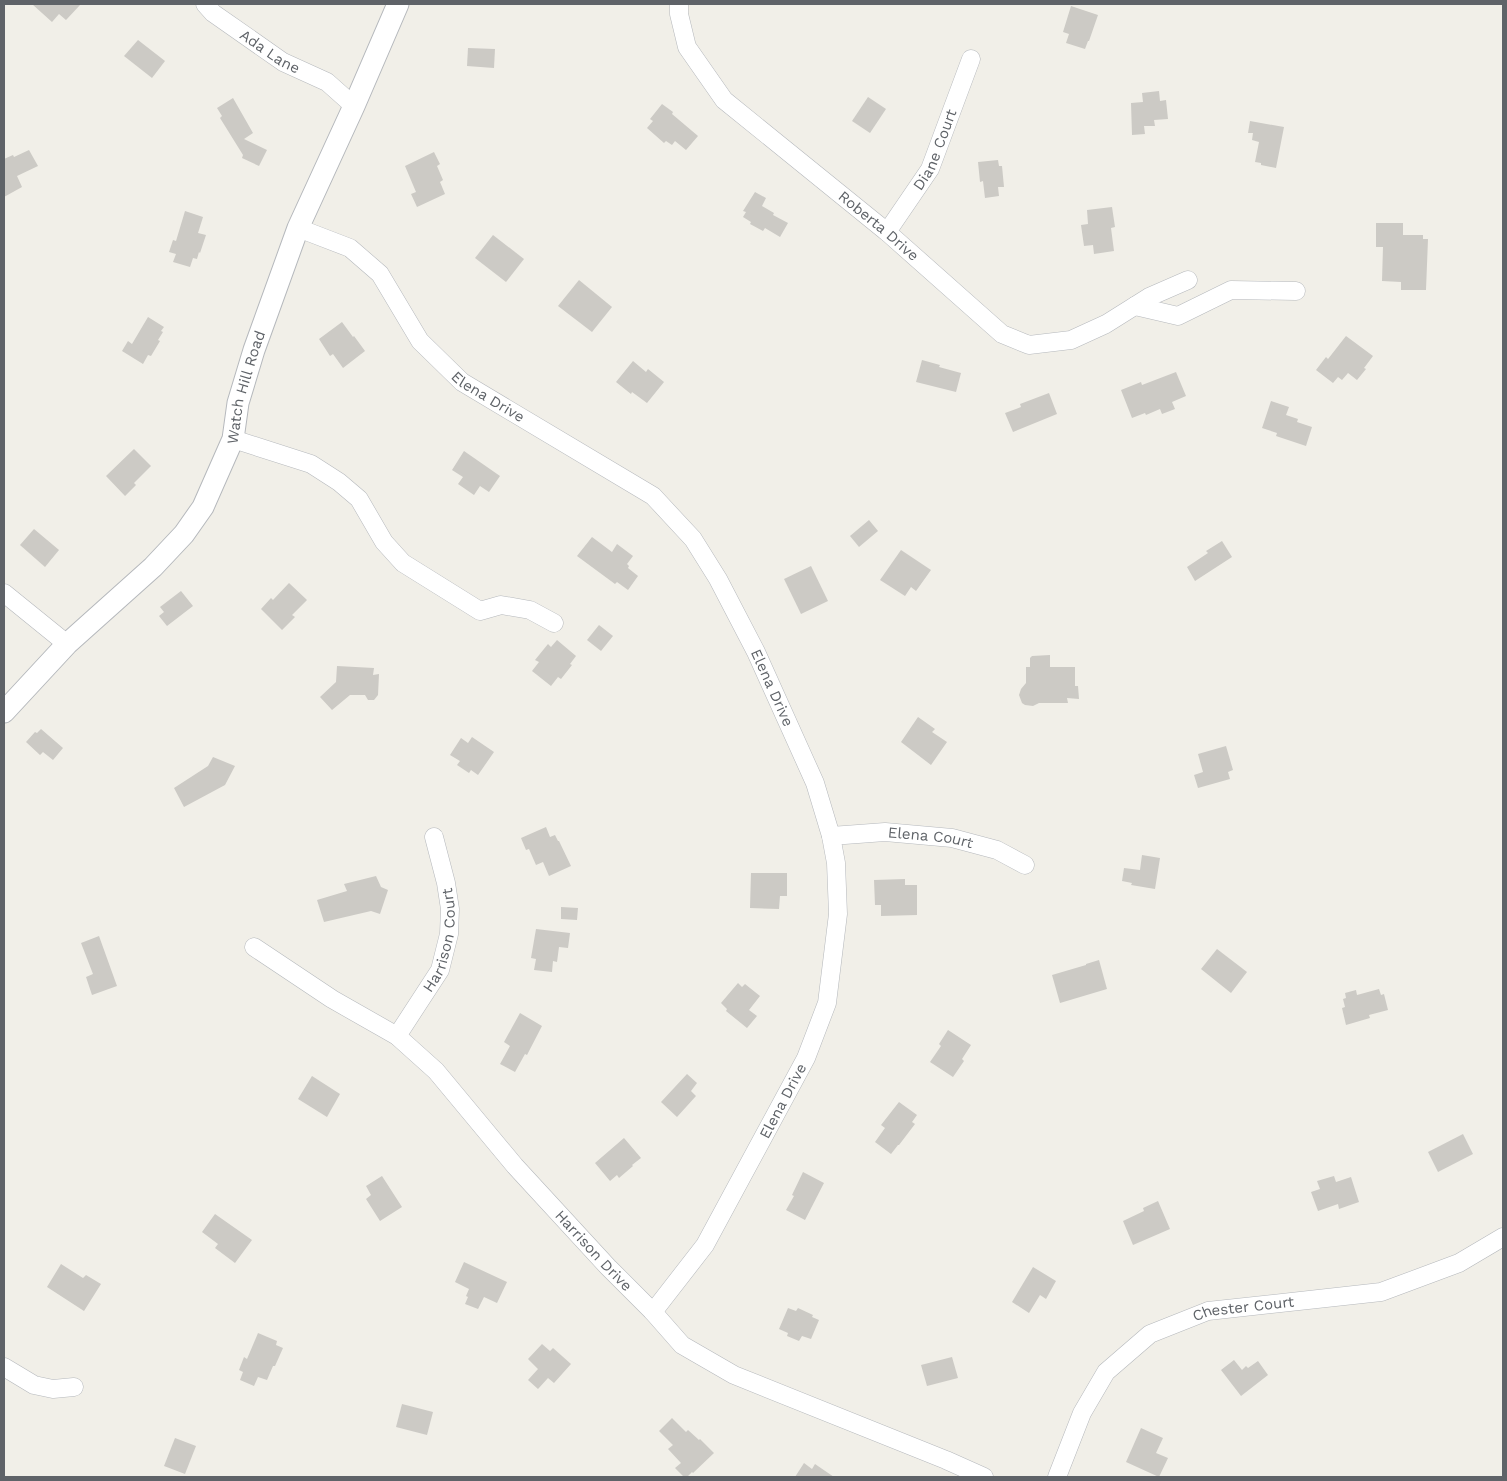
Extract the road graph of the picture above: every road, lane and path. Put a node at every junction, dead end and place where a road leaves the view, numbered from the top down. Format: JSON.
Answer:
{"nodes":[{"id":1,"x":205,"y":4,"type":"edge"},
{"id":2,"x":398,"y":4,"type":"edge"},
{"id":3,"x":679,"y":4,"type":"edge"},
{"id":4,"x":971,"y":59,"type":"dead end"},
{"id":5,"x":347,"y":100,"type":"junction"},
{"id":6,"x":298,"y":228,"type":"junction"},
{"id":7,"x":887,"y":232,"type":"junction"},
{"id":8,"x":1188,"y":280,"type":"dead end"},
{"id":9,"x":1296,"y":291,"type":"dead end"},
{"id":10,"x":1135,"y":306,"type":"junction"},
{"id":11,"x":234,"y":438,"type":"junction"},
{"id":12,"x":4,"y":593,"type":"edge"},
{"id":13,"x":554,"y":623,"type":"dead end"},
{"id":14,"x":67,"y":644,"type":"junction"},
{"id":15,"x":4,"y":712,"type":"edge"},
{"id":16,"x":831,"y":836,"type":"junction"},
{"id":17,"x":434,"y":837,"type":"dead end"},
{"id":18,"x":1025,"y":865,"type":"dead end"},
{"id":19,"x":254,"y":947,"type":"dead end"},
{"id":20,"x":397,"y":1036,"type":"junction"},
{"id":21,"x":1503,"y":1237,"type":"edge"},
{"id":22,"x":653,"y":1312,"type":"junction"},
{"id":23,"x":4,"y":1367,"type":"edge"},
{"id":24,"x":74,"y":1387,"type":"dead end"},
{"id":25,"x":984,"y":1477,"type":"edge"},
{"id":26,"x":1057,"y":1477,"type":"edge"}],
"edges":[{"from":1,"to":5,"type":"street","name":"Ada Lane"},
{"from":2,"to":5,"type":"street","name":"Watch Hill Road"},
{"from":3,"to":7,"type":"street","name":"Roberta Drive"},
{"from":4,"to":7,"type":"street","name":"Diane Court"},
{"from":5,"to":6,"type":"street","name":"Watch Hill Road"},
{"from":6,"to":11,"type":"street","name":"Watch Hill Road"},
{"from":6,"to":16,"type":"street","name":"Elena Drive"},
{"from":7,"to":10,"type":"street","name":"Roberta Drive"},
{"from":8,"to":10,"type":"street","name":"Roberta Drive"},
{"from":9,"to":10,"type":"street"},
{"from":11,"to":13,"type":"street"},
{"from":11,"to":14,"type":"street","name":"Watch Hill Road"},
{"from":12,"to":14,"type":"street"},
{"from":14,"to":15,"type":"street","name":"Watch Hill Road"},
{"from":16,"to":18,"type":"street","name":"Elena Court"},
{"from":16,"to":22,"type":"street","name":"Elena Drive"},
{"from":17,"to":20,"type":"street","name":"Harrison Court"},
{"from":19,"to":20,"type":"street","name":"Harrison Drive"},
{"from":20,"to":22,"type":"street","name":"Harrison Drive"},
{"from":21,"to":26,"type":"street","name":"Chester Court"},
{"from":22,"to":25,"type":"street","name":"Harrison Drive"},
{"from":23,"to":24,"type":"street"}]}
